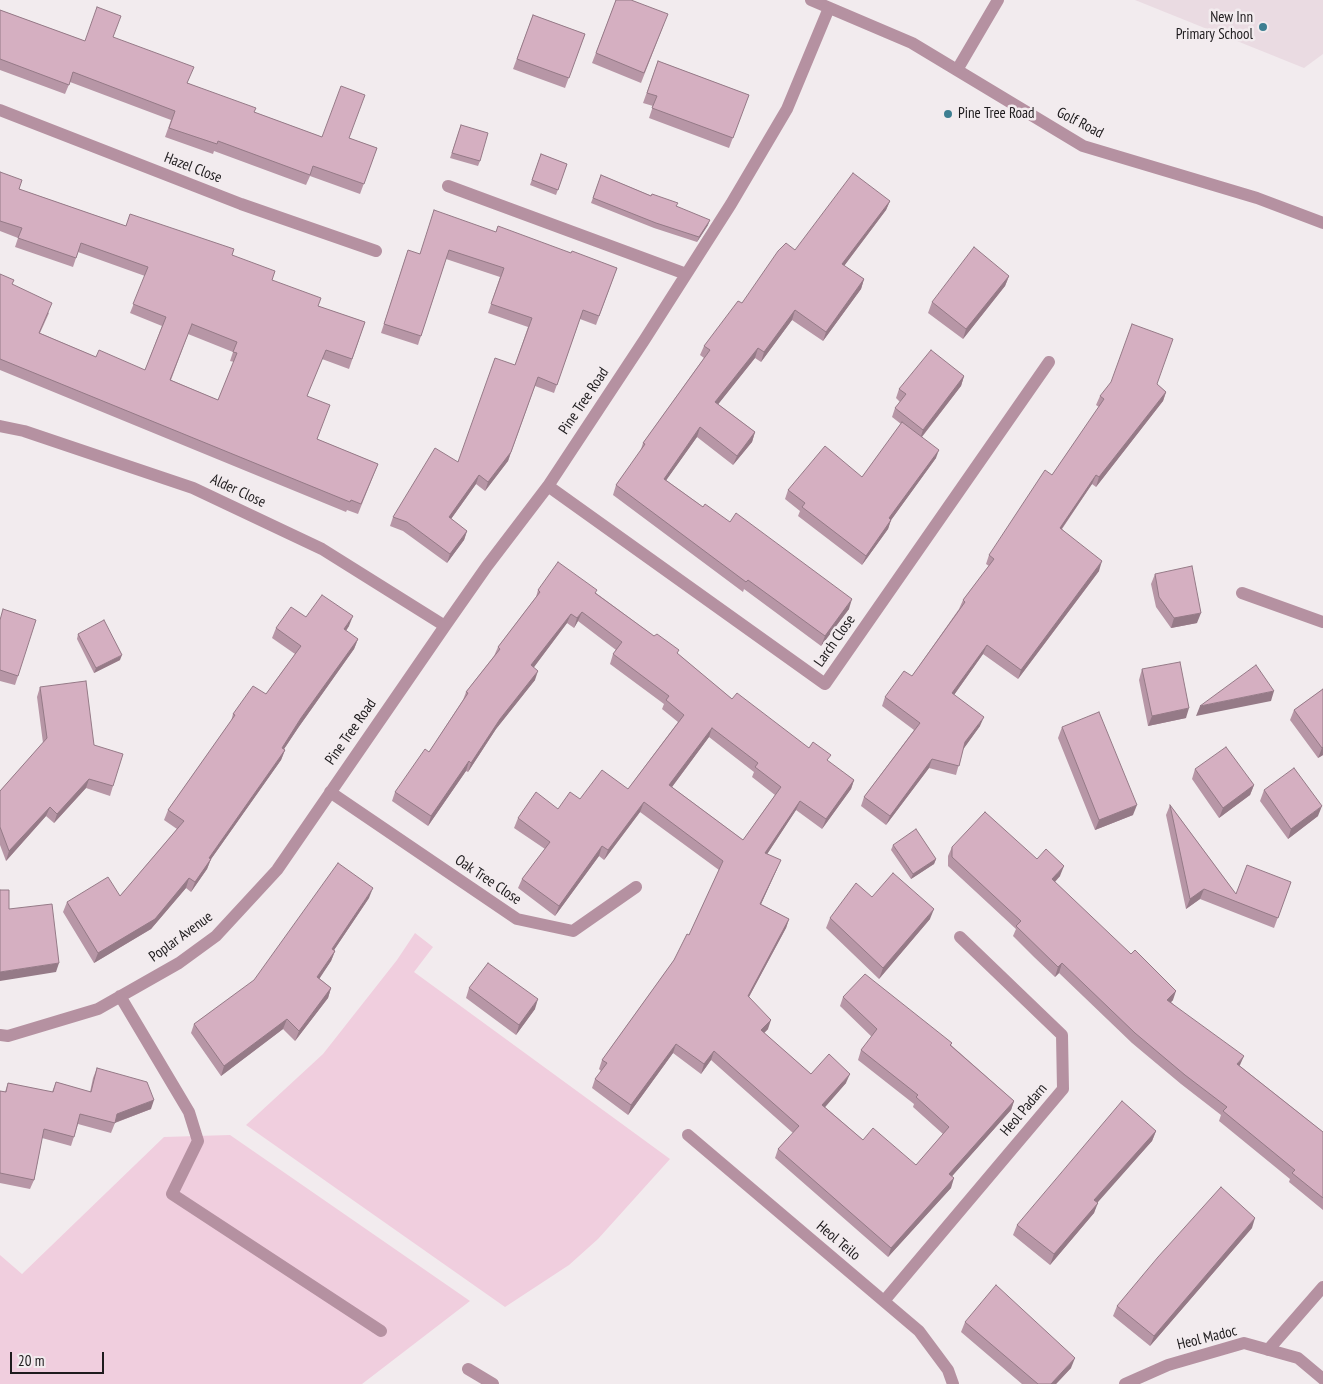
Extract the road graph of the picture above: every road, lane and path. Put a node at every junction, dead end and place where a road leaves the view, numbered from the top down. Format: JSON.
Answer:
{"nodes":[{"id":1,"x":811,"y":0,"type":"edge"},
{"id":2,"x":998,"y":0,"type":"edge"},
{"id":3,"x":829,"y":8,"type":"junction"},
{"id":4,"x":958,"y":70,"type":"junction"},
{"id":5,"x":0,"y":110,"type":"edge"},
{"id":6,"x":448,"y":186,"type":"dead end"},
{"id":7,"x":1323,"y":223,"type":"edge"},
{"id":8,"x":376,"y":251,"type":"dead end"},
{"id":9,"x":686,"y":274,"type":"junction"},
{"id":10,"x":1049,"y":362,"type":"dead end"},
{"id":11,"x":0,"y":426,"type":"edge"},
{"id":12,"x":548,"y":486,"type":"junction"},
{"id":13,"x":1242,"y":594,"type":"dead end"},
{"id":14,"x":1323,"y":622,"type":"edge"},
{"id":15,"x":445,"y":626,"type":"junction"},
{"id":16,"x":330,"y":792,"type":"junction"},
{"id":17,"x":636,"y":887,"type":"dead end"},
{"id":18,"x":960,"y":937,"type":"dead end"},
{"id":19,"x":120,"y":996,"type":"junction"},
{"id":20,"x":0,"y":1035,"type":"edge"},
{"id":21,"x":688,"y":1135,"type":"dead end"},
{"id":22,"x":1323,"y":1287,"type":"edge"},
{"id":23,"x":884,"y":1301,"type":"junction"},
{"id":24,"x":381,"y":1331,"type":"dead end"},
{"id":25,"x":1268,"y":1350,"type":"junction"},
{"id":26,"x":468,"y":1369,"type":"dead end"},
{"id":27,"x":1323,"y":1379,"type":"edge"},
{"id":28,"x":493,"y":1384,"type":"edge"},
{"id":29,"x":953,"y":1384,"type":"edge"},
{"id":30,"x":1125,"y":1384,"type":"edge"}],
"edges":[{"from":1,"to":3,"type":"street","name":"Golf Road"},
{"from":2,"to":4,"type":"street"},
{"from":3,"to":4,"type":"street","name":"Golf Road"},
{"from":3,"to":9,"type":"street","name":"Pine Tree Road"},
{"from":4,"to":7,"type":"street","name":"Golf Road"},
{"from":5,"to":8,"type":"street","name":"Hazel Close"},
{"from":6,"to":9,"type":"street"},
{"from":9,"to":12,"type":"street","name":"Pine Tree Road"},
{"from":10,"to":12,"type":"street","name":"Larch Close"},
{"from":11,"to":15,"type":"street","name":"Alder Close"},
{"from":12,"to":15,"type":"street","name":"Pine Tree Road"},
{"from":13,"to":14,"type":"street"},
{"from":15,"to":16,"type":"street","name":"Pine Tree Road"},
{"from":16,"to":17,"type":"street","name":"Oak Tree Close"},
{"from":16,"to":19,"type":"street","name":"Poplar Avenue"},
{"from":18,"to":23,"type":"street","name":"Heol Padarn"},
{"from":19,"to":20,"type":"street","name":"Poplar Avenue"},
{"from":19,"to":24,"type":"street"},
{"from":21,"to":23,"type":"street","name":"Heol Teilo"},
{"from":22,"to":25,"type":"street"},
{"from":23,"to":29,"type":"street","name":"Heol Teilo"},
{"from":25,"to":27,"type":"street","name":"Heol Madoc"},
{"from":25,"to":30,"type":"street","name":"Heol Madoc"},
{"from":26,"to":28,"type":"street"}]}
